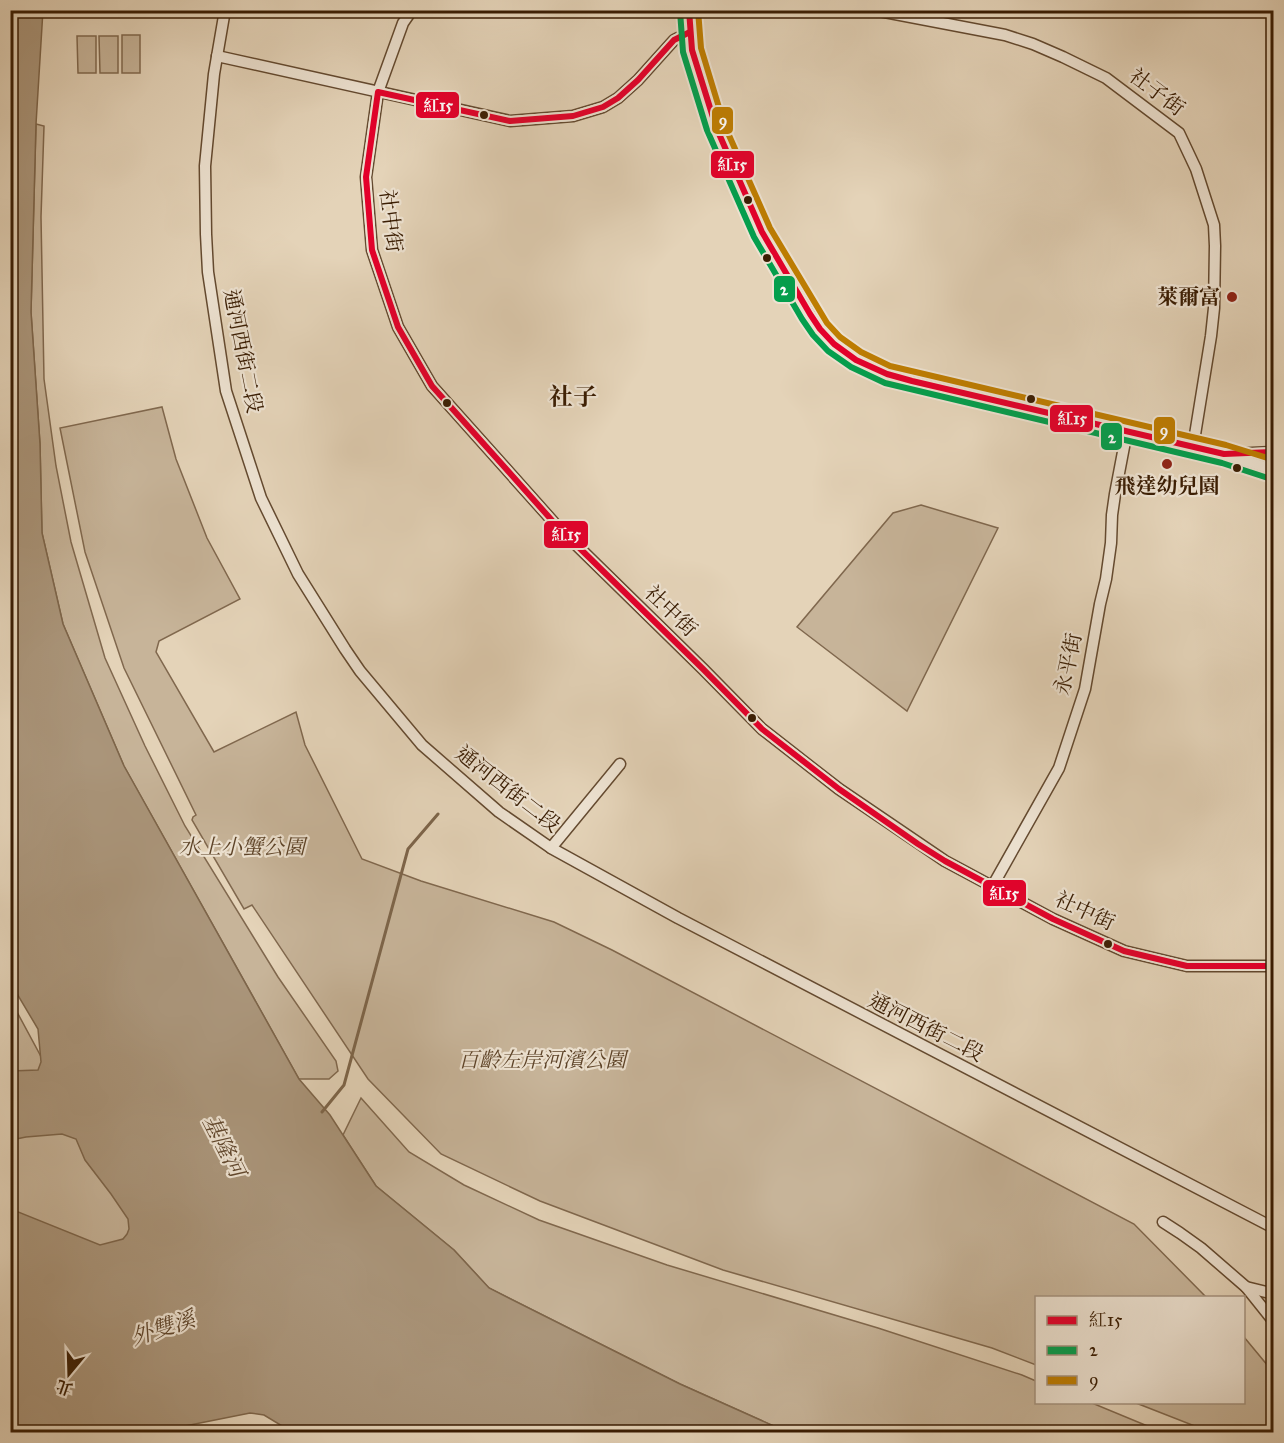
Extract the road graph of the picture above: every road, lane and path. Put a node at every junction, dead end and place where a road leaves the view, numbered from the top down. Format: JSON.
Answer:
{"nodes":[{"id":1,"x":225,"y":10,"type":"edge"},
{"id":2,"x":412,"y":10,"type":"edge"},
{"id":3,"x":689,"y":10,"type":"edge"},
{"id":4,"x":874,"y":10,"type":"edge"},
{"id":5,"x":690,"y":32,"type":"junction"},
{"id":6,"x":217,"y":56,"type":"junction"},
{"id":7,"x":378,"y":92,"type":"junction"},
{"id":8,"x":1127,"y":431,"type":"junction"},
{"id":9,"x":1192,"y":447,"type":"junction"},
{"id":10,"x":1274,"y":452,"type":"edge"},
{"id":11,"x":1224,"y":454,"type":"junction"},
{"id":12,"x":1274,"y":470,"type":"edge"},
{"id":13,"x":620,"y":764,"type":"dead end"},
{"id":14,"x":551,"y":848,"type":"junction"},
{"id":15,"x":992,"y":887,"type":"junction"},
{"id":16,"x":1274,"y":966,"type":"edge"},
{"id":17,"x":1163,"y":1222,"type":"dead end"},
{"id":18,"x":1274,"y":1228,"type":"edge"},
{"id":19,"x":1246,"y":1287,"type":"junction"},
{"id":20,"x":1274,"y":1294,"type":"edge"},
{"id":21,"x":1274,"y":1322,"type":"edge"}],
"edges":[{"from":1,"to":6,"type":"street","name":"通河西街二段"},
{"from":2,"to":7,"type":"street","name":"社中街"},
{"from":3,"to":5,"type":"street"},
{"from":4,"to":9,"type":"street","name":"社子街"},
{"from":5,"to":7,"type":"street"},
{"from":5,"to":8,"type":"street"},
{"from":6,"to":7,"type":"street"},
{"from":6,"to":14,"type":"street","name":"通河西街二段"},
{"from":7,"to":15,"type":"street","name":"社中街"},
{"from":8,"to":9,"type":"street"},
{"from":8,"to":15,"type":"street","name":"永平街"},
{"from":9,"to":11,"type":"street"},
{"from":10,"to":11,"type":"street"},
{"from":11,"to":12,"type":"street"},
{"from":13,"to":14,"type":"street"},
{"from":14,"to":18,"type":"street","name":"通河西街二段"},
{"from":15,"to":16,"type":"street","name":"社中街"},
{"from":17,"to":19,"type":"street"},
{"from":19,"to":20,"type":"street"},
{"from":19,"to":21,"type":"street"}]}
